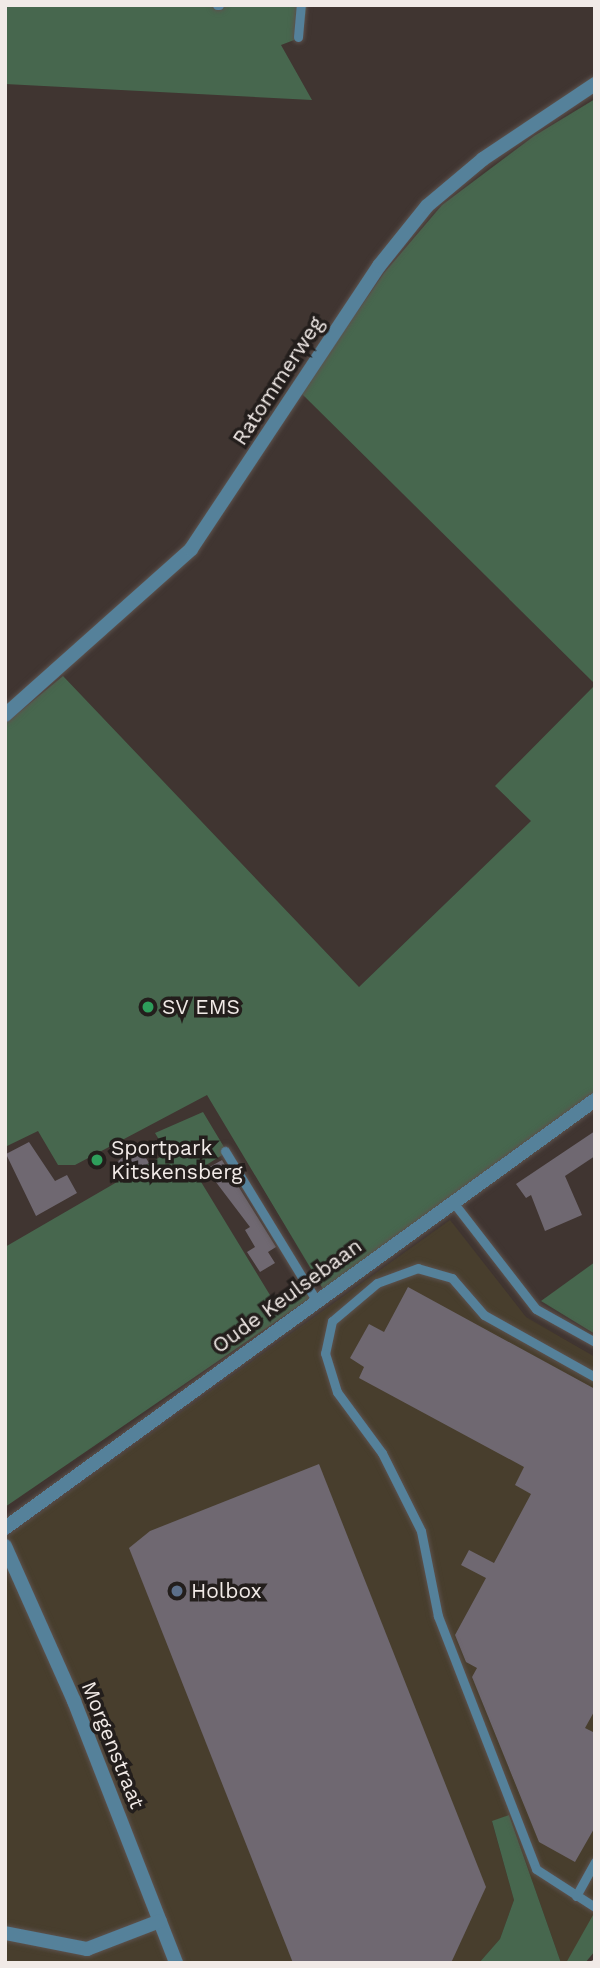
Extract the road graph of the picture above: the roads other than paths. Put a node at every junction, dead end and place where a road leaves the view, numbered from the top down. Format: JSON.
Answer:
{"nodes":[{"id":1,"x":302,"y":5,"type":"edge"},
{"id":2,"x":298,"y":37,"type":"dead end"},
{"id":3,"x":595,"y":84,"type":"edge"},
{"id":4,"x":5,"y":715,"type":"edge"},
{"id":5,"x":595,"y":1100,"type":"edge"},
{"id":6,"x":225,"y":1151,"type":"dead end"},
{"id":7,"x":453,"y":1202,"type":"junction"},
{"id":8,"x":316,"y":1300,"type":"junction"},
{"id":9,"x":595,"y":1342,"type":"edge"},
{"id":10,"x":595,"y":1377,"type":"edge"},
{"id":11,"x":5,"y":1528,"type":"edge"},
{"id":12,"x":5,"y":1546,"type":"edge"},
{"id":13,"x":595,"y":1862,"type":"edge"},
{"id":14,"x":576,"y":1896,"type":"junction"},
{"id":15,"x":595,"y":1906,"type":"edge"},
{"id":16,"x":160,"y":1920,"type":"junction"},
{"id":17,"x":5,"y":1933,"type":"edge"},
{"id":18,"x":176,"y":1963,"type":"edge"}],
"edges":[{"from":1,"to":2,"type":"lane"},
{"from":3,"to":4,"type":"street","name":"Ratommerweg"},
{"from":5,"to":7,"type":"street","name":"Oude Keulsebaan"},
{"from":6,"to":8,"type":"lane"},
{"from":7,"to":8,"type":"street","name":"Oude Keulsebaan"},
{"from":7,"to":9,"type":"lane"},
{"from":8,"to":11,"type":"street","name":"Oude Keulsebaan"},
{"from":10,"to":14,"type":"lane"},
{"from":12,"to":16,"type":"street","name":"Morgenstraat"},
{"from":13,"to":14,"type":"lane"},
{"from":14,"to":15,"type":"lane"},
{"from":16,"to":17,"type":"street"},
{"from":16,"to":18,"type":"street","name":"Morgenstraat"}]}
